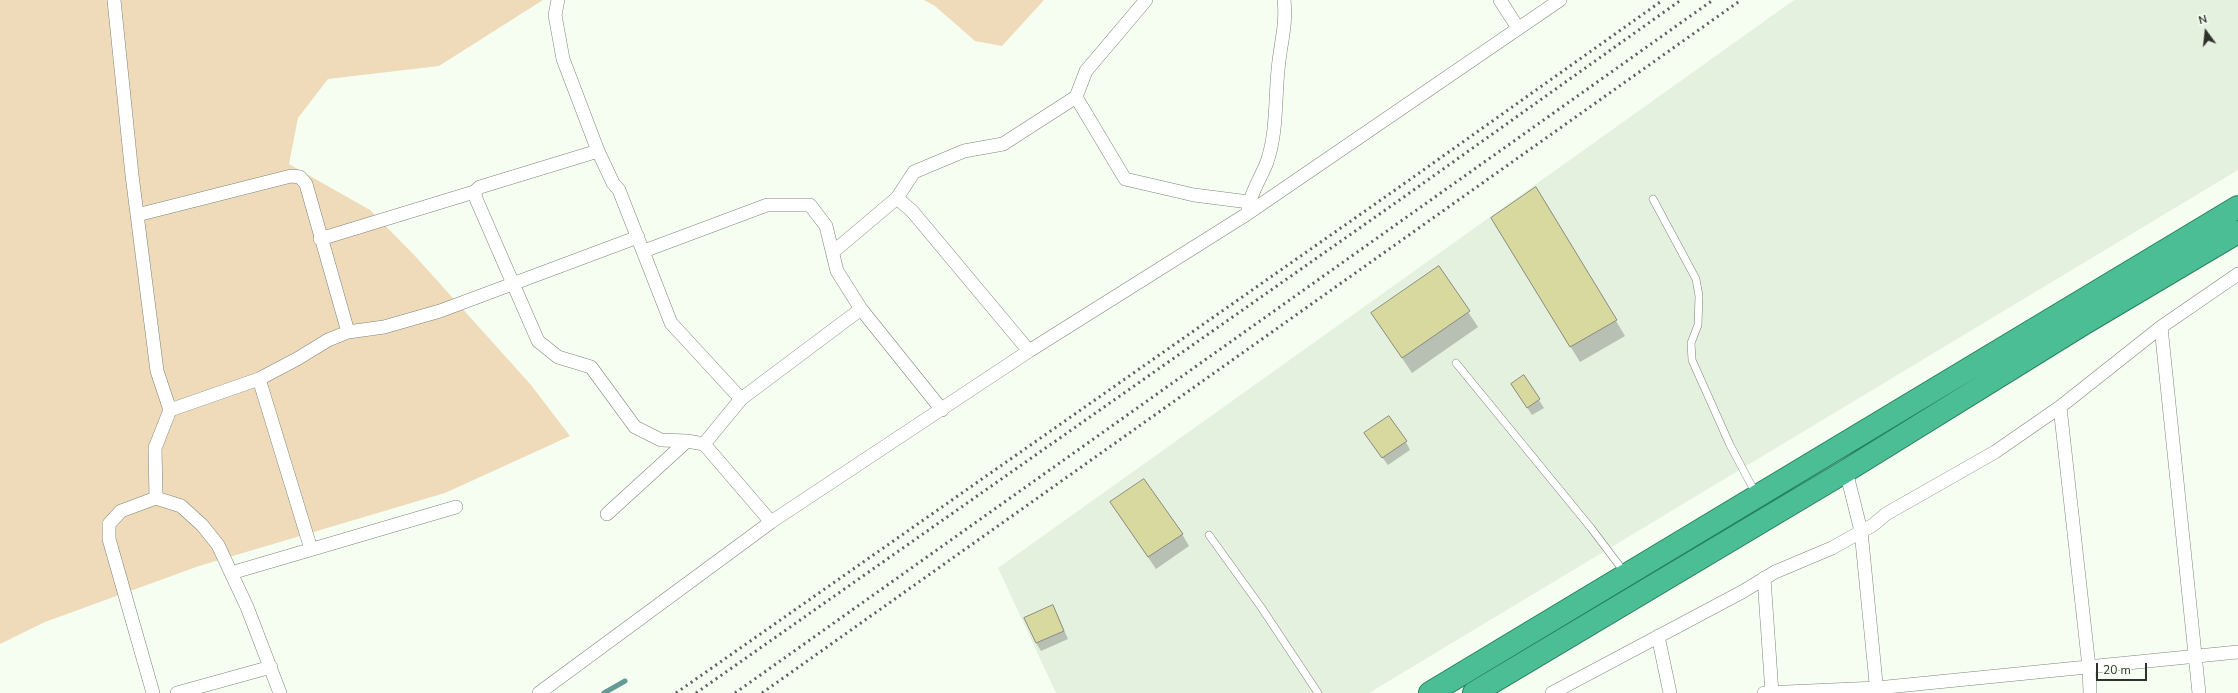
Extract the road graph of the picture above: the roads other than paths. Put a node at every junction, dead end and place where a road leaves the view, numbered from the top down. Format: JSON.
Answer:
{"nodes":[{"id":1,"x":114,"y":0,"type":"edge"},
{"id":2,"x":558,"y":0,"type":"edge"},
{"id":3,"x":1146,"y":0,"type":"edge"},
{"id":4,"x":1284,"y":0,"type":"edge"},
{"id":5,"x":1500,"y":0,"type":"edge"},
{"id":6,"x":1560,"y":0,"type":"edge"},
{"id":7,"x":1518,"y":28,"type":"junction"},
{"id":8,"x":1076,"y":97,"type":"junction"},
{"id":9,"x":598,"y":151,"type":"junction"},
{"id":10,"x":474,"y":192,"type":"junction"},
{"id":11,"x":897,"y":198,"type":"junction"},
{"id":12,"x":1653,"y":199,"type":"dead end"},
{"id":13,"x":2238,"y":207,"type":"edge"},
{"id":14,"x":1248,"y":208,"type":"junction"},
{"id":15,"x":137,"y":215,"type":"junction"},
{"id":16,"x":2238,"y":232,"type":"edge"},
{"id":17,"x":638,"y":237,"type":"junction"},
{"id":18,"x":320,"y":238,"type":"junction"},
{"id":19,"x":644,"y":251,"type":"junction"},
{"id":20,"x":833,"y":252,"type":"junction"},
{"id":21,"x":2238,"y":274,"type":"edge"},
{"id":22,"x":512,"y":283,"type":"junction"},
{"id":23,"x":861,"y":308,"type":"junction"},
{"id":24,"x":2160,"y":327,"type":"junction"},
{"id":25,"x":348,"y":332,"type":"junction"},
{"id":26,"x":1029,"y":351,"type":"junction"},
{"id":27,"x":1456,"y":363,"type":"dead end"},
{"id":28,"x":259,"y":379,"type":"junction"},
{"id":29,"x":741,"y":399,"type":"junction"},
{"id":30,"x":2060,"y":407,"type":"junction"},
{"id":31,"x":170,"y":410,"type":"junction"},
{"id":32,"x":942,"y":410,"type":"junction"},
{"id":33,"x":687,"y":441,"type":"junction"},
{"id":34,"x":704,"y":444,"type":"junction"},
{"id":35,"x":1846,"y":472,"type":"junction"},
{"id":36,"x":1757,"y":496,"type":"junction"},
{"id":37,"x":156,"y":498,"type":"junction"},
{"id":38,"x":456,"y":507,"type":"dead end"},
{"id":39,"x":607,"y":514,"type":"dead end"},
{"id":40,"x":771,"y":522,"type":"junction"},
{"id":41,"x":1861,"y":531,"type":"junction"},
{"id":42,"x":1209,"y":535,"type":"dead end"},
{"id":43,"x":312,"y":549,"type":"junction"},
{"id":44,"x":231,"y":572,"type":"junction"},
{"id":45,"x":1626,"y":575,"type":"junction"},
{"id":46,"x":1764,"y":578,"type":"junction"},
{"id":47,"x":1658,"y":636,"type":"junction"},
{"id":48,"x":2238,"y":652,"type":"edge"},
{"id":49,"x":2195,"y":655,"type":"junction"},
{"id":50,"x":271,"y":667,"type":"junction"},
{"id":51,"x":2089,"y":667,"type":"junction"},
{"id":52,"x":1572,"y":687,"type":"edge"},
{"id":53,"x":1877,"y":690,"type":"edge"},
{"id":54,"x":152,"y":693,"type":"edge"},
{"id":55,"x":177,"y":693,"type":"edge"},
{"id":56,"x":280,"y":693,"type":"edge"},
{"id":57,"x":539,"y":693,"type":"edge"},
{"id":58,"x":1318,"y":693,"type":"edge"},
{"id":59,"x":1430,"y":693,"type":"edge"},
{"id":60,"x":1474,"y":693,"type":"edge"},
{"id":61,"x":1552,"y":693,"type":"edge"},
{"id":62,"x":1670,"y":693,"type":"edge"},
{"id":63,"x":1764,"y":693,"type":"edge"},
{"id":64,"x":1772,"y":693,"type":"edge"},
{"id":65,"x":2090,"y":693,"type":"edge"},
{"id":66,"x":2199,"y":693,"type":"edge"}],
"edges":[{"from":1,"to":15,"type":"street"},
{"from":2,"to":9,"type":"street"},
{"from":3,"to":8,"type":"street"},
{"from":4,"to":14,"type":"street"},
{"from":5,"to":7,"type":"street"},
{"from":6,"to":7,"type":"street"},
{"from":7,"to":14,"type":"street"},
{"from":8,"to":11,"type":"street"},
{"from":8,"to":14,"type":"street"},
{"from":9,"to":10,"type":"street"},
{"from":9,"to":17,"type":"street"},
{"from":10,"to":18,"type":"street"},
{"from":10,"to":22,"type":"street"},
{"from":11,"to":20,"type":"street"},
{"from":11,"to":26,"type":"street"},
{"from":12,"to":36,"type":"lane"},
{"from":13,"to":36,"type":"highway"},
{"from":14,"to":26,"type":"street"},
{"from":15,"to":18,"type":"street"},
{"from":15,"to":31,"type":"street"},
{"from":16,"to":35,"type":"highway"},
{"from":17,"to":19,"type":"street"},
{"from":17,"to":22,"type":"street"},
{"from":18,"to":25,"type":"street"},
{"from":19,"to":20,"type":"street"},
{"from":19,"to":29,"type":"street"},
{"from":20,"to":23,"type":"street"},
{"from":21,"to":24,"type":"street"},
{"from":22,"to":25,"type":"street"},
{"from":22,"to":33,"type":"street"},
{"from":23,"to":29,"type":"street"},
{"from":23,"to":32,"type":"street"},
{"from":24,"to":30,"type":"street"},
{"from":24,"to":49,"type":"street"},
{"from":25,"to":28,"type":"street"},
{"from":26,"to":32,"type":"street"},
{"from":27,"to":45,"type":"lane"},
{"from":28,"to":31,"type":"street"},
{"from":28,"to":43,"type":"street"},
{"from":29,"to":34,"type":"street"},
{"from":30,"to":41,"type":"street"},
{"from":30,"to":51,"type":"street"},
{"from":31,"to":37,"type":"street"},
{"from":32,"to":40,"type":"street"},
{"from":33,"to":34,"type":"street"},
{"from":33,"to":39,"type":"street"},
{"from":34,"to":40,"type":"street"},
{"from":35,"to":41,"type":"street"},
{"from":35,"to":60,"type":"highway"},
{"from":36,"to":45,"type":"highway"},
{"from":37,"to":44,"type":"street"},
{"from":37,"to":54,"type":"street"},
{"from":38,"to":43,"type":"street"},
{"from":40,"to":57,"type":"street"},
{"from":41,"to":46,"type":"street"},
{"from":41,"to":53,"type":"street"},
{"from":42,"to":58,"type":"lane"},
{"from":43,"to":44,"type":"street"},
{"from":44,"to":50,"type":"street"},
{"from":45,"to":59,"type":"highway"},
{"from":46,"to":47,"type":"street"},
{"from":46,"to":64,"type":"street"},
{"from":47,"to":52,"type":"street"},
{"from":47,"to":62,"type":"street"},
{"from":48,"to":49,"type":"street"},
{"from":49,"to":51,"type":"street"},
{"from":49,"to":66,"type":"street"},
{"from":50,"to":55,"type":"street"},
{"from":50,"to":56,"type":"street"},
{"from":51,"to":53,"type":"street"},
{"from":51,"to":65,"type":"street"},
{"from":52,"to":61,"type":"street"},
{"from":53,"to":64,"type":"street"},
{"from":63,"to":64,"type":"street"}]}
